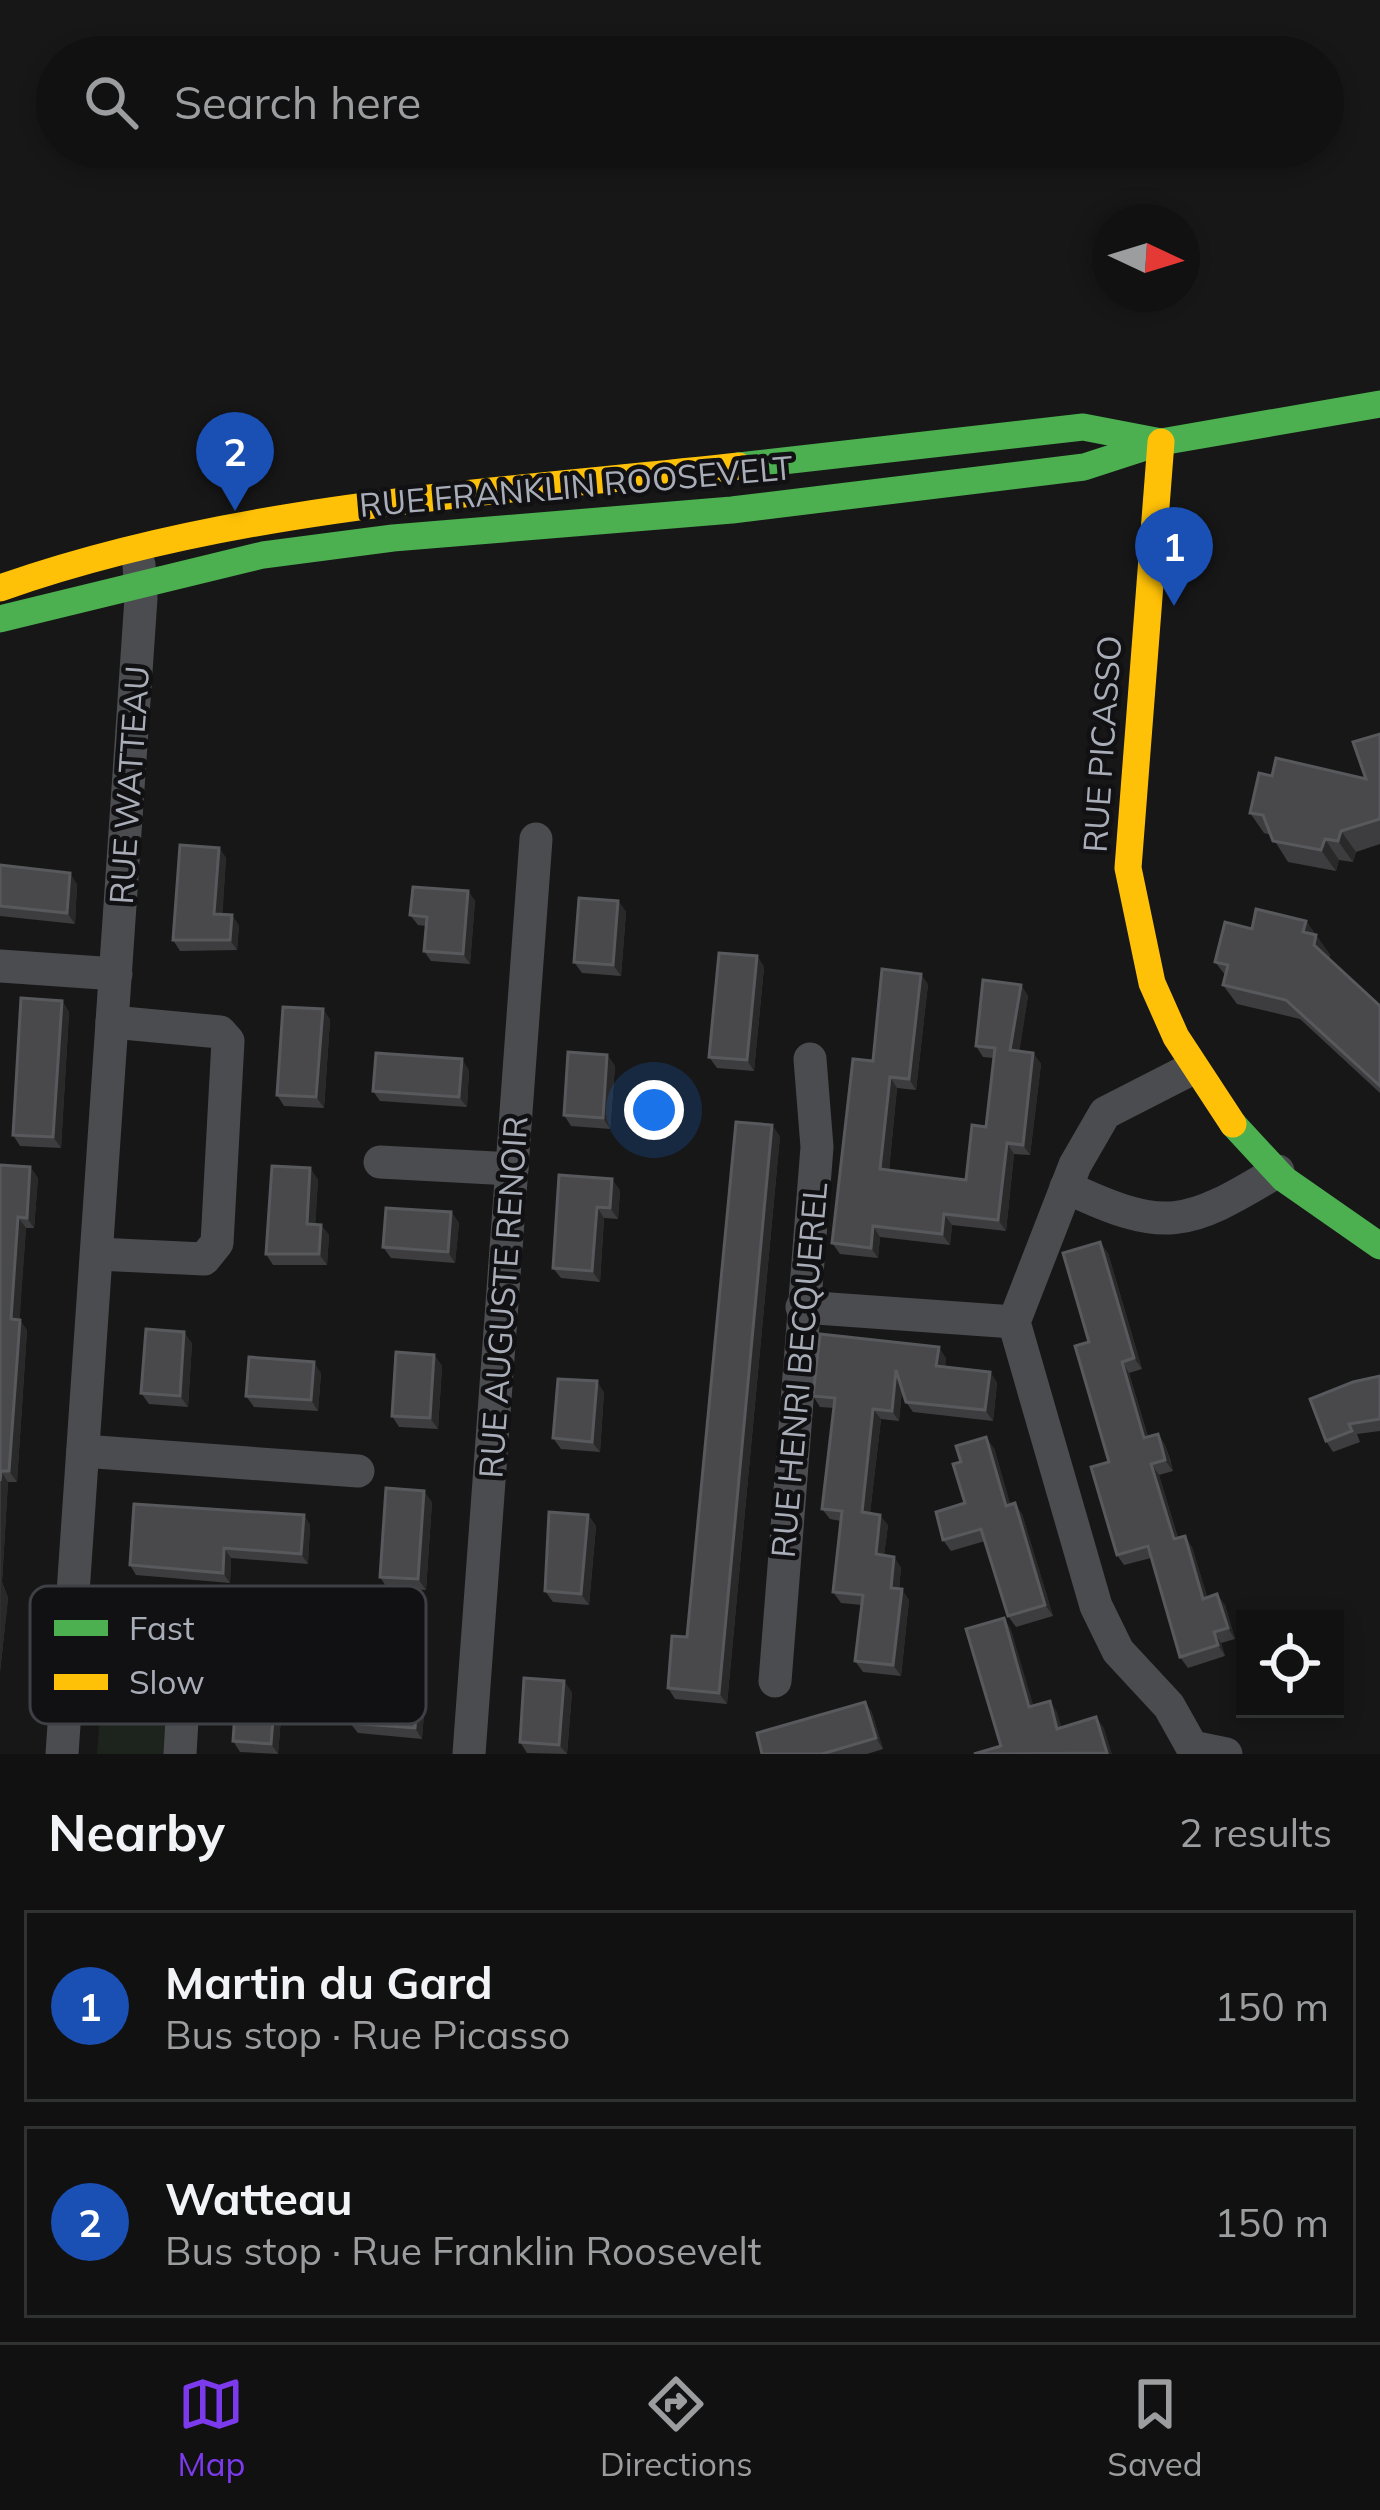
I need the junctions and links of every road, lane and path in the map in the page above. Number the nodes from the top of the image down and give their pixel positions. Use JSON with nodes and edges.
{"nodes":[{"id":1,"x":1380,"y":404,"type":"edge"},
{"id":2,"x":1161,"y":442,"type":"junction"},
{"id":3,"x":139,"y":565,"type":"junction"},
{"id":4,"x":0,"y":588,"type":"edge"},
{"id":5,"x":0,"y":620,"type":"edge"},
{"id":6,"x":536,"y":839,"type":"dead end"},
{"id":7,"x":0,"y":965,"type":"edge"},
{"id":8,"x":116,"y":974,"type":"junction"},
{"id":9,"x":112,"y":1022,"type":"junction"},
{"id":10,"x":810,"y":1059,"type":"dead end"},
{"id":11,"x":1191,"y":1069,"type":"junction"},
{"id":12,"x":380,"y":1162,"type":"dead end"},
{"id":13,"x":512,"y":1169,"type":"junction"},
{"id":14,"x":1278,"y":1171,"type":"junction"},
{"id":15,"x":1066,"y":1187,"type":"junction"},
{"id":16,"x":1380,"y":1246,"type":"edge"},
{"id":17,"x":97,"y":1254,"type":"junction"},
{"id":18,"x":802,"y":1307,"type":"junction"},
{"id":19,"x":1014,"y":1322,"type":"junction"},
{"id":20,"x":83,"y":1451,"type":"junction"},
{"id":21,"x":358,"y":1471,"type":"dead end"},
{"id":22,"x":74,"y":1586,"type":"edge"},
{"id":23,"x":775,"y":1682,"type":"dead end"},
{"id":24,"x":64,"y":1724,"type":"edge"},
{"id":25,"x":182,"y":1724,"type":"edge"},
{"id":26,"x":1190,"y":1750,"type":"edge"},
{"id":27,"x":62,"y":1754,"type":"edge"},
{"id":28,"x":180,"y":1754,"type":"edge"},
{"id":29,"x":470,"y":1754,"type":"edge"},
{"id":30,"x":1226,"y":1754,"type":"edge"}],
"edges":[{"from":1,"to":2,"type":"main road","name":"RUE FRANKLIN ROOSEVELT"},
{"from":2,"to":3,"type":"main road","name":"RUE FRANKLIN ROOSEVELT"},
{"from":2,"to":3,"type":"main road","name":"RUE FRANKLIN ROOSEVELT"},
{"from":2,"to":11,"type":"main road","name":"RUE PICASSO"},
{"from":3,"to":4,"type":"main road","name":"RUE FRANKLIN ROOSEVELT"},
{"from":3,"to":5,"type":"main road","name":"RUE FRANKLIN ROOSEVELT"},
{"from":3,"to":8,"type":"street","name":"RUE WATTEAU"},
{"from":6,"to":13,"type":"street","name":"RUE AUGUSTE RENOIR"},
{"from":7,"to":8,"type":"street"},
{"from":8,"to":9,"type":"street","name":"RUE WATTEAU"},
{"from":9,"to":17,"type":"street","name":"RUE WATTEAU"},
{"from":9,"to":17,"type":"street"},
{"from":10,"to":18,"type":"street","name":"RUE HENRI BECQUEREL"},
{"from":11,"to":14,"type":"main road","name":"RUE PICASSO"},
{"from":11,"to":15,"type":"street"},
{"from":12,"to":13,"type":"street"},
{"from":13,"to":29,"type":"street","name":"RUE AUGUSTE RENOIR"},
{"from":14,"to":15,"type":"street"},
{"from":14,"to":16,"type":"main road","name":"RUE PICASSO"},
{"from":15,"to":19,"type":"street"},
{"from":17,"to":20,"type":"street","name":"RUE WATTEAU"},
{"from":18,"to":19,"type":"street"},
{"from":18,"to":23,"type":"street","name":"RUE HENRI BECQUEREL"},
{"from":19,"to":26,"type":"street"},
{"from":20,"to":21,"type":"street"},
{"from":20,"to":22,"type":"street","name":"RUE WATTEAU"},
{"from":24,"to":27,"type":"street","name":"RUE WATTEAU"},
{"from":25,"to":28,"type":"street"},
{"from":26,"to":30,"type":"street"}]}
